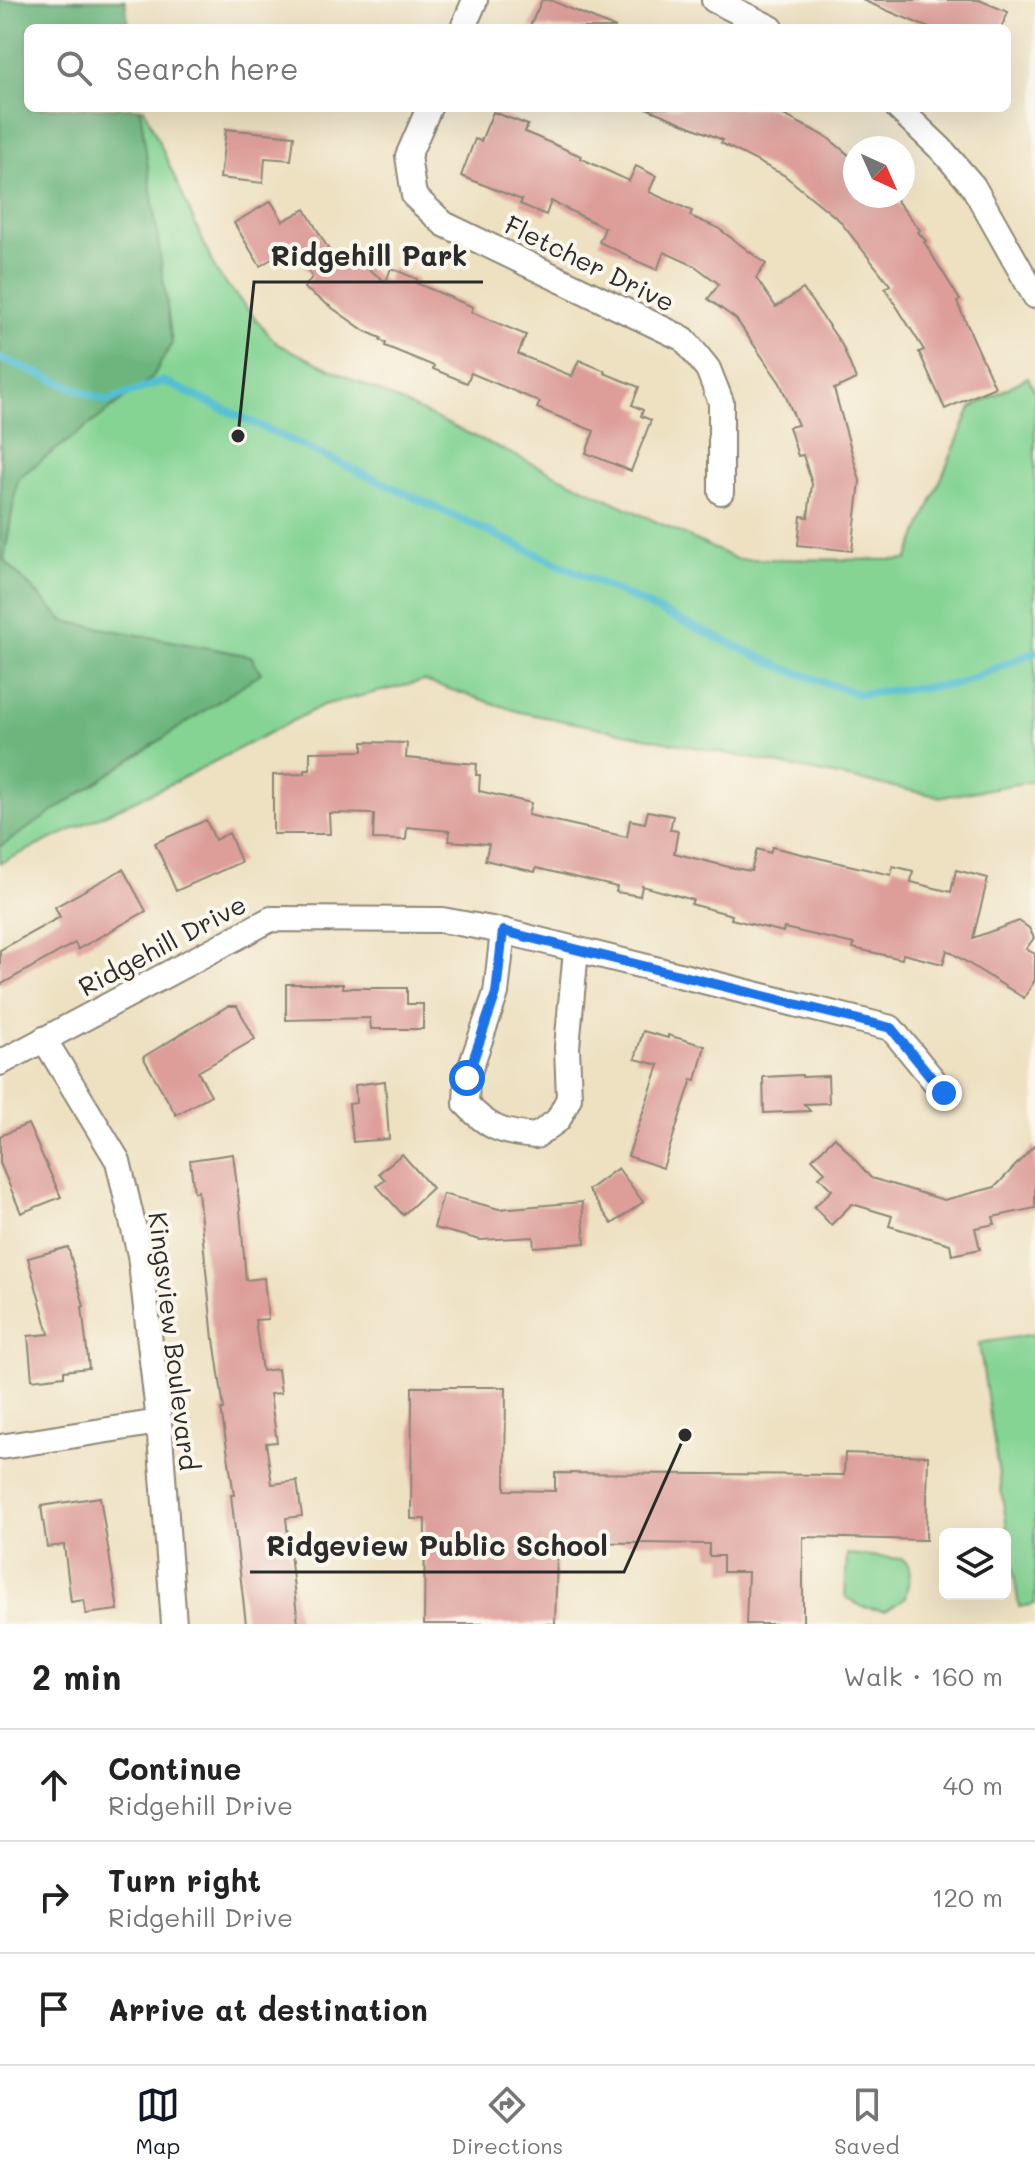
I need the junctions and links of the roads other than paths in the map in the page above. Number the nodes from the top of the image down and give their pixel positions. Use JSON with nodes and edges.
{"nodes":[{"id":1,"x":475,"y":0,"type":"edge"},
{"id":2,"x":714,"y":0,"type":"edge"},
{"id":3,"x":465,"y":24,"type":"edge"},
{"id":4,"x":763,"y":24,"type":"edge"},
{"id":5,"x":427,"y":112,"type":"edge"},
{"id":6,"x":902,"y":112,"type":"edge"},
{"id":7,"x":1035,"y":296,"type":"edge"},
{"id":8,"x":721,"y":492,"type":"dead end"},
{"id":9,"x":503,"y":931,"type":"junction"},
{"id":10,"x":576,"y":950,"type":"junction"},
{"id":11,"x":44,"y":1039,"type":"junction"},
{"id":12,"x":0,"y":1063,"type":"edge"},
{"id":13,"x":944,"y":1093,"type":"dead end"},
{"id":14,"x":159,"y":1422,"type":"junction"},
{"id":15,"x":0,"y":1447,"type":"edge"},
{"id":16,"x":174,"y":1624,"type":"edge"}],
"edges":[{"from":1,"to":3,"type":"street"},
{"from":2,"to":4,"type":"street"},
{"from":5,"to":8,"type":"street","name":"Fletcher Drive"},
{"from":6,"to":7,"type":"street"},
{"from":9,"to":10,"type":"street","name":"Ridgehill Drive"},
{"from":9,"to":10,"type":"street"},
{"from":9,"to":11,"type":"street","name":"Ridgehill Drive"},
{"from":10,"to":13,"type":"street","name":"Ridgehill Drive"},
{"from":11,"to":12,"type":"street","name":"Ridgehill Drive"},
{"from":11,"to":14,"type":"street","name":"Kingsview Boulevard"},
{"from":14,"to":15,"type":"street"},
{"from":14,"to":16,"type":"street","name":"Kingsview Boulevard"}]}
